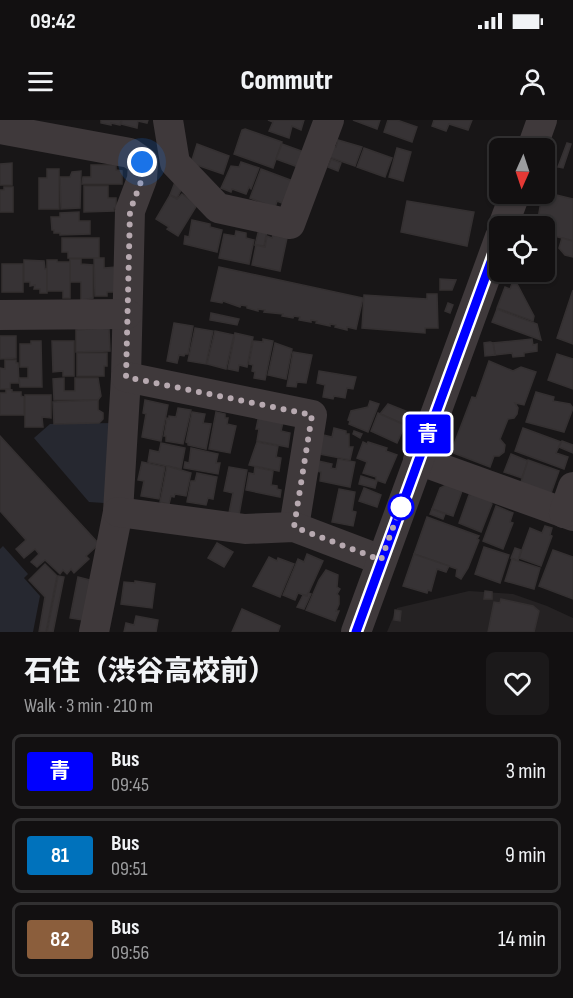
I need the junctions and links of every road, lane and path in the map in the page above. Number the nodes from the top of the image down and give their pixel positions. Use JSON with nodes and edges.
{"nodes":[{"id":1,"x":168,"y":120,"type":"edge"},
{"id":2,"x":329,"y":120,"type":"edge"},
{"id":3,"x":542,"y":120,"type":"edge"},
{"id":4,"x":0,"y":129,"type":"edge"},
{"id":5,"x":536,"y":138,"type":"edge"},
{"id":6,"x":489,"y":267,"type":"edge"},
{"id":7,"x":127,"y":314,"type":"junction"},
{"id":8,"x":0,"y":315,"type":"edge"},
{"id":9,"x":126,"y":377,"type":"junction"},
{"id":10,"x":418,"y":460,"type":"junction"},
{"id":11,"x":570,"y":505,"type":"edge"},
{"id":12,"x":118,"y":512,"type":"junction"},
{"id":13,"x":294,"y":527,"type":"junction"},
{"id":14,"x":381,"y":560,"type":"junction"},
{"id":15,"x":94,"y":632,"type":"edge"},
{"id":16,"x":356,"y":632,"type":"edge"}],
"edges":[{"from":1,"to":2,"type":"street"},
{"from":3,"to":5,"type":"street"},
{"from":4,"to":7,"type":"street"},
{"from":6,"to":10,"type":"street"},
{"from":7,"to":8,"type":"street"},
{"from":7,"to":9,"type":"street"},
{"from":9,"to":12,"type":"street"},
{"from":9,"to":13,"type":"street"},
{"from":10,"to":11,"type":"street"},
{"from":10,"to":14,"type":"street"},
{"from":12,"to":13,"type":"street"},
{"from":12,"to":15,"type":"street"},
{"from":13,"to":14,"type":"street"},
{"from":14,"to":16,"type":"street"}]}
